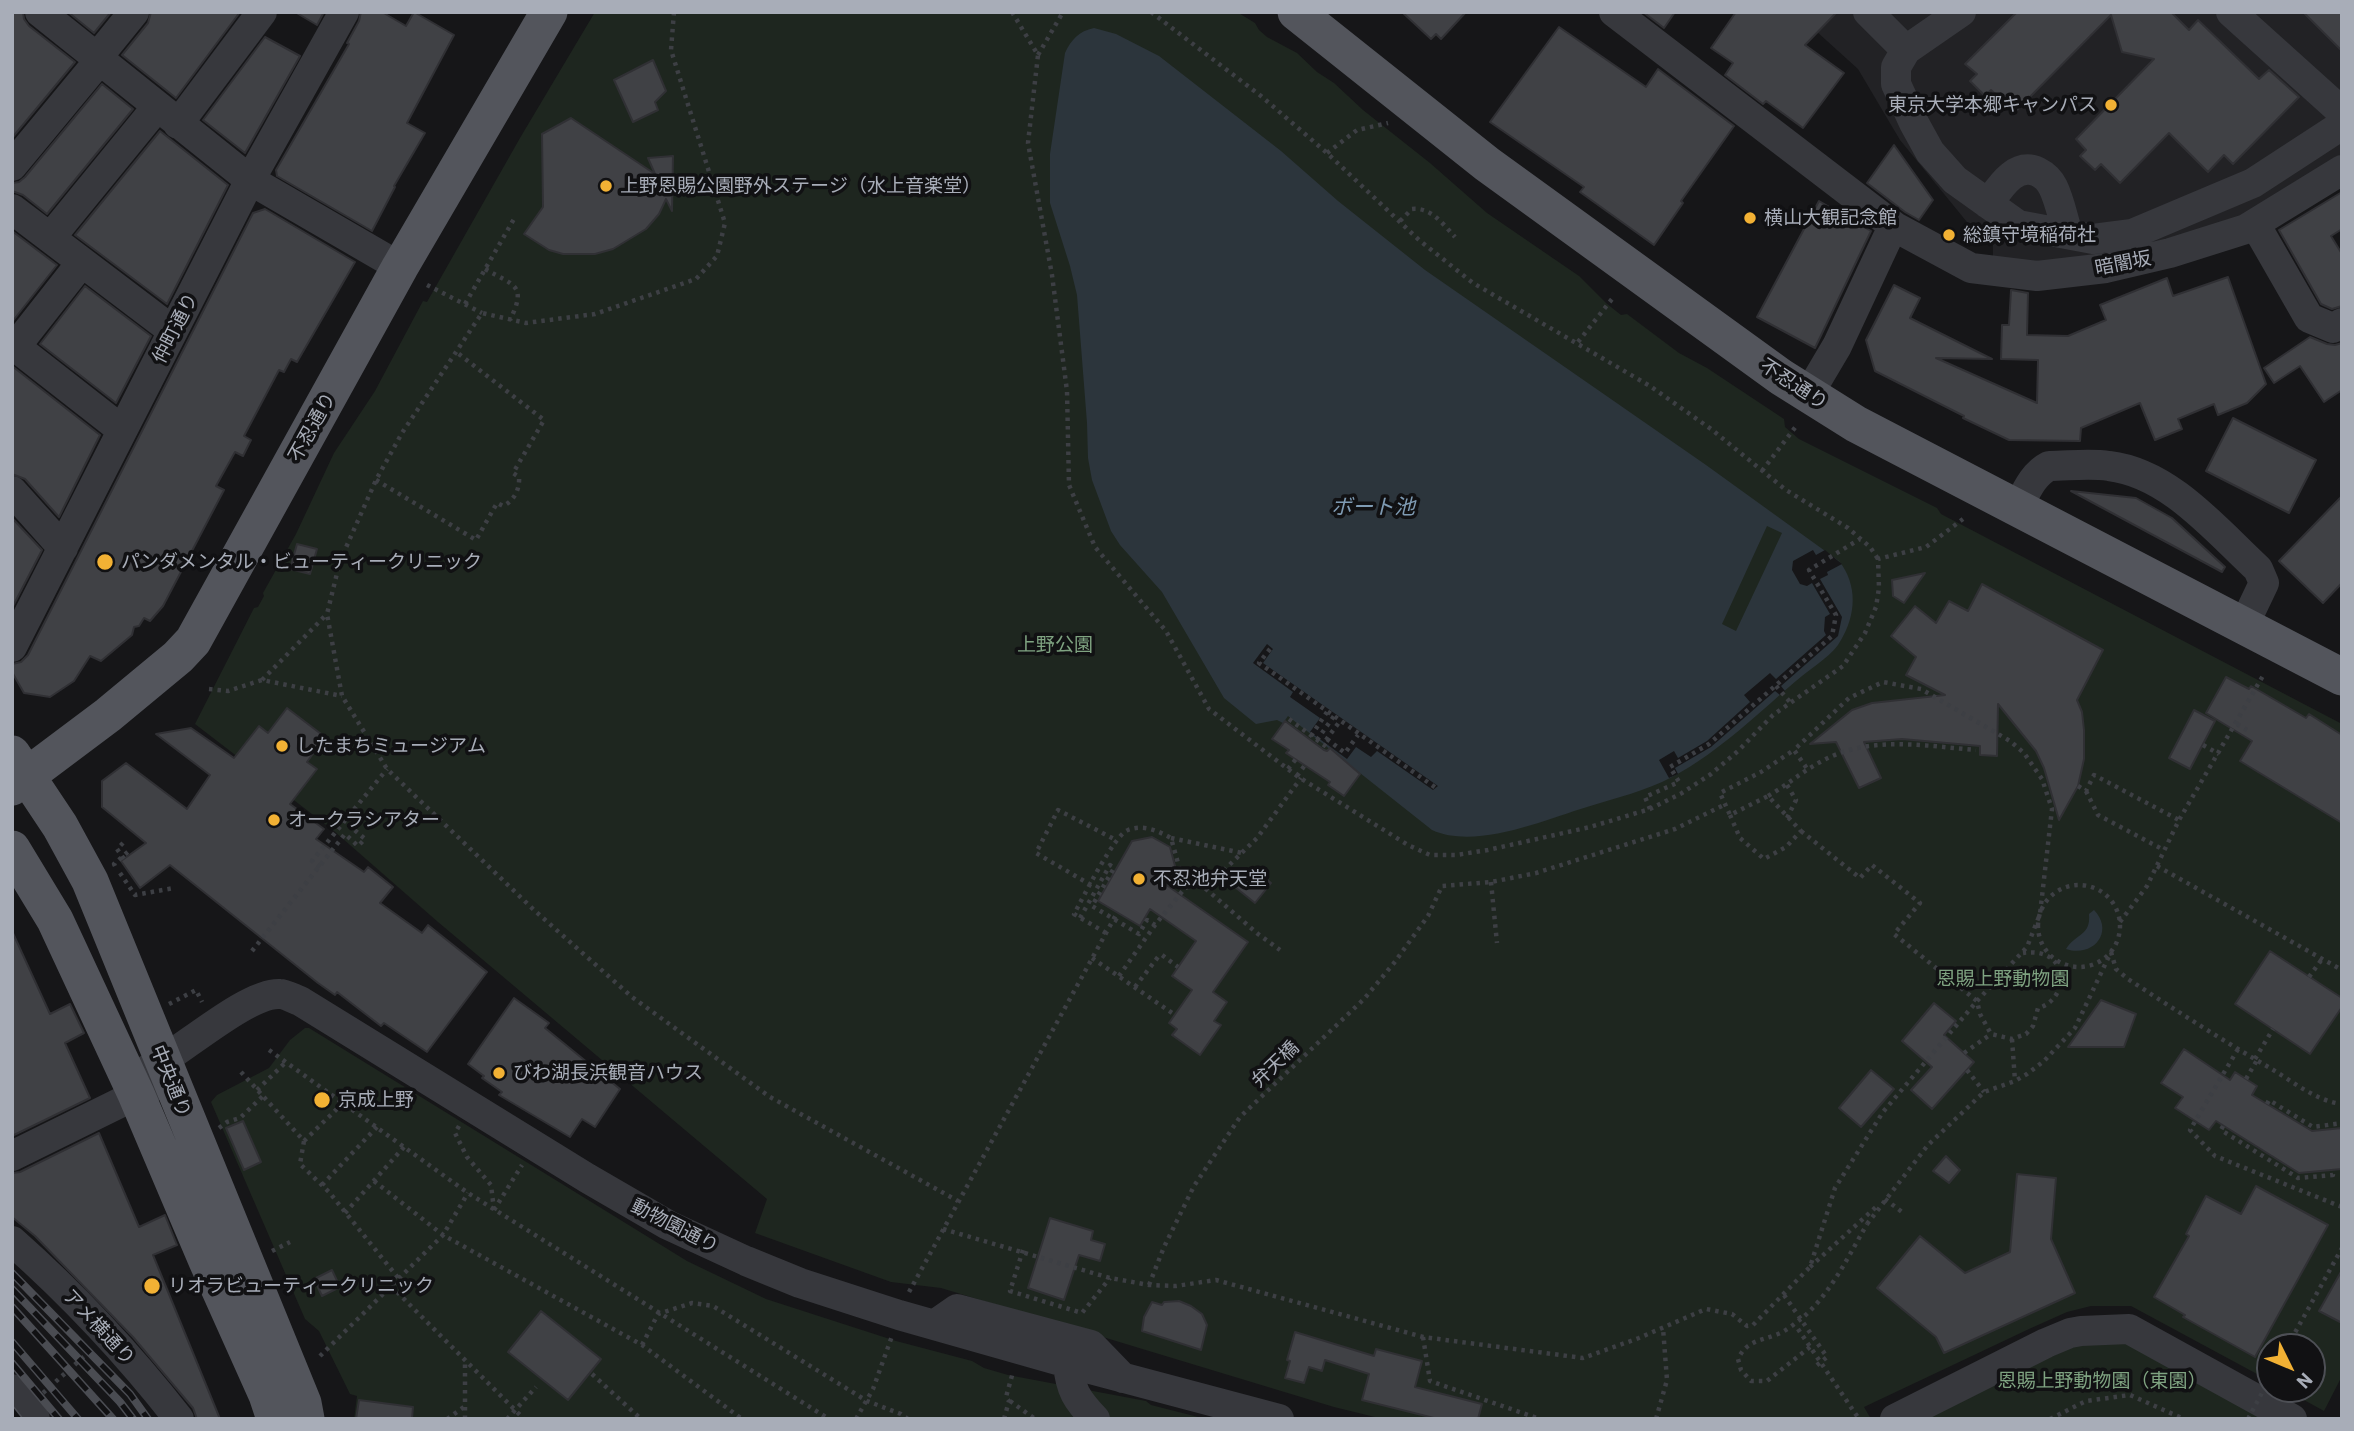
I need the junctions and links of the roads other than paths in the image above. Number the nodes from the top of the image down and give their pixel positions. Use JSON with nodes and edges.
{"nodes":[{"id":1,"x":40,"y":12,"type":"edge"},
{"id":2,"x":134,"y":12,"type":"edge"},
{"id":3,"x":262,"y":12,"type":"edge"},
{"id":4,"x":344,"y":12,"type":"edge"},
{"id":5,"x":549,"y":12,"type":"edge"},
{"id":6,"x":1296,"y":12,"type":"edge"},
{"id":7,"x":1614,"y":12,"type":"edge"},
{"id":8,"x":1868,"y":12,"type":"edge"},
{"id":9,"x":1961,"y":12,"type":"edge"},
{"id":10,"x":2231,"y":12,"type":"edge"},
{"id":11,"x":1906,"y":50,"type":"junction"},
{"id":12,"x":98,"y":59,"type":"junction"},
{"id":13,"x":2342,"y":112,"type":"edge"},
{"id":14,"x":167,"y":115,"type":"junction"},
{"id":15,"x":2342,"y":125,"type":"edge"},
{"id":16,"x":12,"y":166,"type":"edge"},
{"id":17,"x":2341,"y":171,"type":"edge"},
{"id":18,"x":250,"y":180,"type":"junction"},
{"id":19,"x":1987,"y":204,"type":"junction"},
{"id":20,"x":12,"y":209,"type":"edge"},
{"id":21,"x":2255,"y":224,"type":"junction"},
{"id":22,"x":2018,"y":225,"type":"junction"},
{"id":23,"x":1895,"y":226,"type":"junction"},
{"id":24,"x":2068,"y":234,"type":"junction"},
{"id":25,"x":50,"y":239,"type":"junction"},
{"id":26,"x":82,"y":262,"type":"junction"},
{"id":27,"x":2011,"y":272,"type":"junction"},
{"id":28,"x":414,"y":276,"type":"junction"},
{"id":29,"x":2342,"y":323,"type":"edge"},
{"id":30,"x":173,"y":331,"type":"junction"},
{"id":31,"x":14,"y":345,"type":"edge"},
{"id":32,"x":1803,"y":410,"type":"junction"},
{"id":33,"x":122,"y":430,"type":"junction"},
{"id":34,"x":12,"y":491,"type":"edge"},
{"id":35,"x":2018,"y":508,"type":"junction"},
{"id":36,"x":63,"y":548,"type":"junction"},
{"id":37,"x":2243,"y":627,"type":"junction"},
{"id":38,"x":12,"y":647,"type":"edge"},
{"id":39,"x":2342,"y":677,"type":"edge"},
{"id":40,"x":17,"y":773,"type":"edge"},
{"id":41,"x":12,"y":849,"type":"edge"},
{"id":42,"x":24,"y":892,"type":"edge"},
{"id":43,"x":166,"y":1071,"type":"junction"},
{"id":44,"x":132,"y":1087,"type":"junction"},
{"id":45,"x":12,"y":1156,"type":"edge"},
{"id":46,"x":12,"y":1241,"type":"edge"},
{"id":47,"x":934,"y":1325,"type":"junction"},
{"id":48,"x":1068,"y":1363,"type":"junction"},
{"id":49,"x":1123,"y":1378,"type":"junction"},
{"id":50,"x":179,"y":1419,"type":"edge"},
{"id":51,"x":275,"y":1419,"type":"edge"},
{"id":52,"x":306,"y":1419,"type":"edge"},
{"id":53,"x":1095,"y":1419,"type":"edge"},
{"id":54,"x":1279,"y":1419,"type":"edge"},
{"id":55,"x":1895,"y":1419,"type":"edge"},
{"id":56,"x":2292,"y":1419,"type":"edge"}],
"edges":[{"from":1,"to":12,"type":"street"},
{"from":2,"to":12,"type":"street"},
{"from":3,"to":14,"type":"street"},
{"from":4,"to":18,"type":"street","name":"仲町通り"},
{"from":5,"to":28,"type":"main road","name":"不忍通り"},
{"from":6,"to":32,"type":"main road","name":"不忍通り"},
{"from":7,"to":23,"type":"street","name":"暗闇坂"},
{"from":8,"to":11,"type":"street"},
{"from":9,"to":11,"type":"street"},
{"from":10,"to":13,"type":"street"},
{"from":11,"to":19,"type":"street"},
{"from":12,"to":14,"type":"street"},
{"from":12,"to":16,"type":"street"},
{"from":14,"to":18,"type":"street"},
{"from":14,"to":25,"type":"street"},
{"from":15,"to":24,"type":"street"},
{"from":17,"to":21,"type":"street","name":"暗闇坂"},
{"from":18,"to":28,"type":"street"},
{"from":18,"to":30,"type":"street","name":"仲町通り"},
{"from":19,"to":22,"type":"street"},
{"from":19,"to":24,"type":"street"},
{"from":20,"to":25,"type":"street"},
{"from":21,"to":27,"type":"street","name":"暗闇坂"},
{"from":21,"to":29,"type":"street"},
{"from":22,"to":24,"type":"street"},
{"from":22,"to":27,"type":"street"},
{"from":23,"to":27,"type":"street","name":"暗闇坂"},
{"from":23,"to":32,"type":"street"},
{"from":25,"to":26,"type":"street"},
{"from":26,"to":30,"type":"street"},
{"from":26,"to":31,"type":"street"},
{"from":28,"to":40,"type":"main road","name":"不忍通り"},
{"from":30,"to":33,"type":"street","name":"仲町通り"},
{"from":31,"to":33,"type":"street"},
{"from":32,"to":35,"type":"main road","name":"不忍通り"},
{"from":33,"to":36,"type":"street","name":"仲町通り"},
{"from":34,"to":36,"type":"street"},
{"from":35,"to":37,"type":"main road","name":"不忍通り"},
{"from":35,"to":37,"type":"street"},
{"from":36,"to":38,"type":"street","name":"仲町通り"},
{"from":37,"to":39,"type":"main road","name":"不忍通り"},
{"from":40,"to":43,"type":"main road","name":"中央通り"},
{"from":41,"to":42,"type":"main road","name":"中央通り"},
{"from":42,"to":44,"type":"main road","name":"中央通り"},
{"from":43,"to":44,"type":"street","name":"動物園通り"},
{"from":43,"to":47,"type":"street","name":"動物園通り"},
{"from":43,"to":52,"type":"main road","name":"中央通り"},
{"from":44,"to":45,"type":"street","name":"動物園通り"},
{"from":44,"to":51,"type":"main road","name":"中央通り"},
{"from":46,"to":50,"type":"street","name":"アメ横通り"},
{"from":47,"to":48,"type":"street","name":"動物園通り"},
{"from":47,"to":49,"type":"street"},
{"from":48,"to":49,"type":"street","name":"動物園通り"},
{"from":48,"to":53,"type":"street"},
{"from":49,"to":54,"type":"street","name":"動物園通り"},
{"from":55,"to":56,"type":"street"}]}
